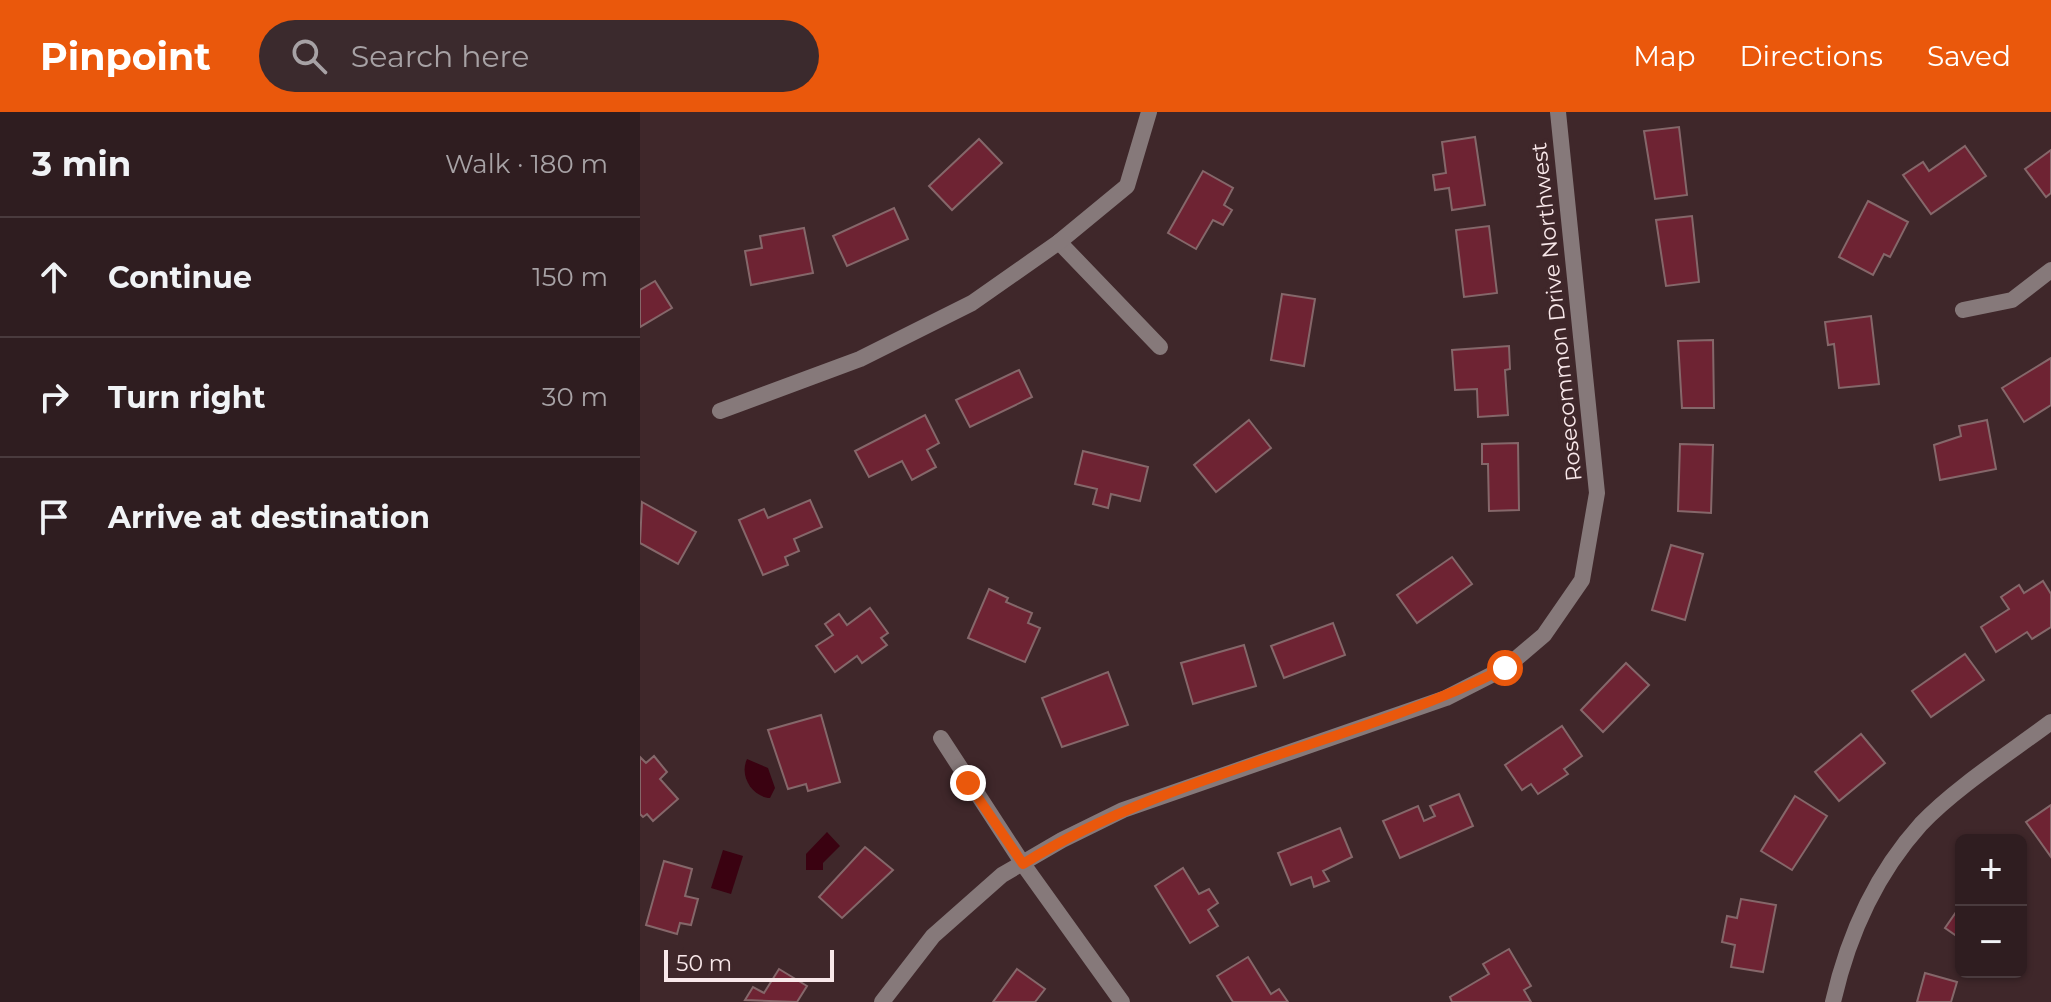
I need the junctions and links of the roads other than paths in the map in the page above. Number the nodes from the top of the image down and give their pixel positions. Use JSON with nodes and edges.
{"nodes":[{"id":1,"x":1149,"y":112,"type":"edge"},
{"id":2,"x":1558,"y":112,"type":"edge"},
{"id":3,"x":1059,"y":242,"type":"junction"},
{"id":4,"x":2051,"y":270,"type":"edge"},
{"id":5,"x":1963,"y":310,"type":"dead end"},
{"id":6,"x":1160,"y":347,"type":"dead end"},
{"id":7,"x":720,"y":411,"type":"dead end"},
{"id":8,"x":2051,"y":722,"type":"edge"},
{"id":9,"x":941,"y":738,"type":"dead end"},
{"id":10,"x":1023,"y":864,"type":"junction"},
{"id":11,"x":882,"y":1002,"type":"edge"},
{"id":12,"x":1122,"y":1002,"type":"edge"},
{"id":13,"x":1833,"y":1002,"type":"edge"}],
"edges":[{"from":1,"to":3,"type":"street"},
{"from":2,"to":10,"type":"street","name":"Rosecommon Drive Northwest"},
{"from":3,"to":6,"type":"street"},
{"from":3,"to":7,"type":"street"},
{"from":4,"to":5,"type":"street"},
{"from":8,"to":13,"type":"street"},
{"from":9,"to":10,"type":"street"},
{"from":10,"to":11,"type":"street","name":"Rosecommon Drive Northwest"},
{"from":10,"to":12,"type":"street"}]}
